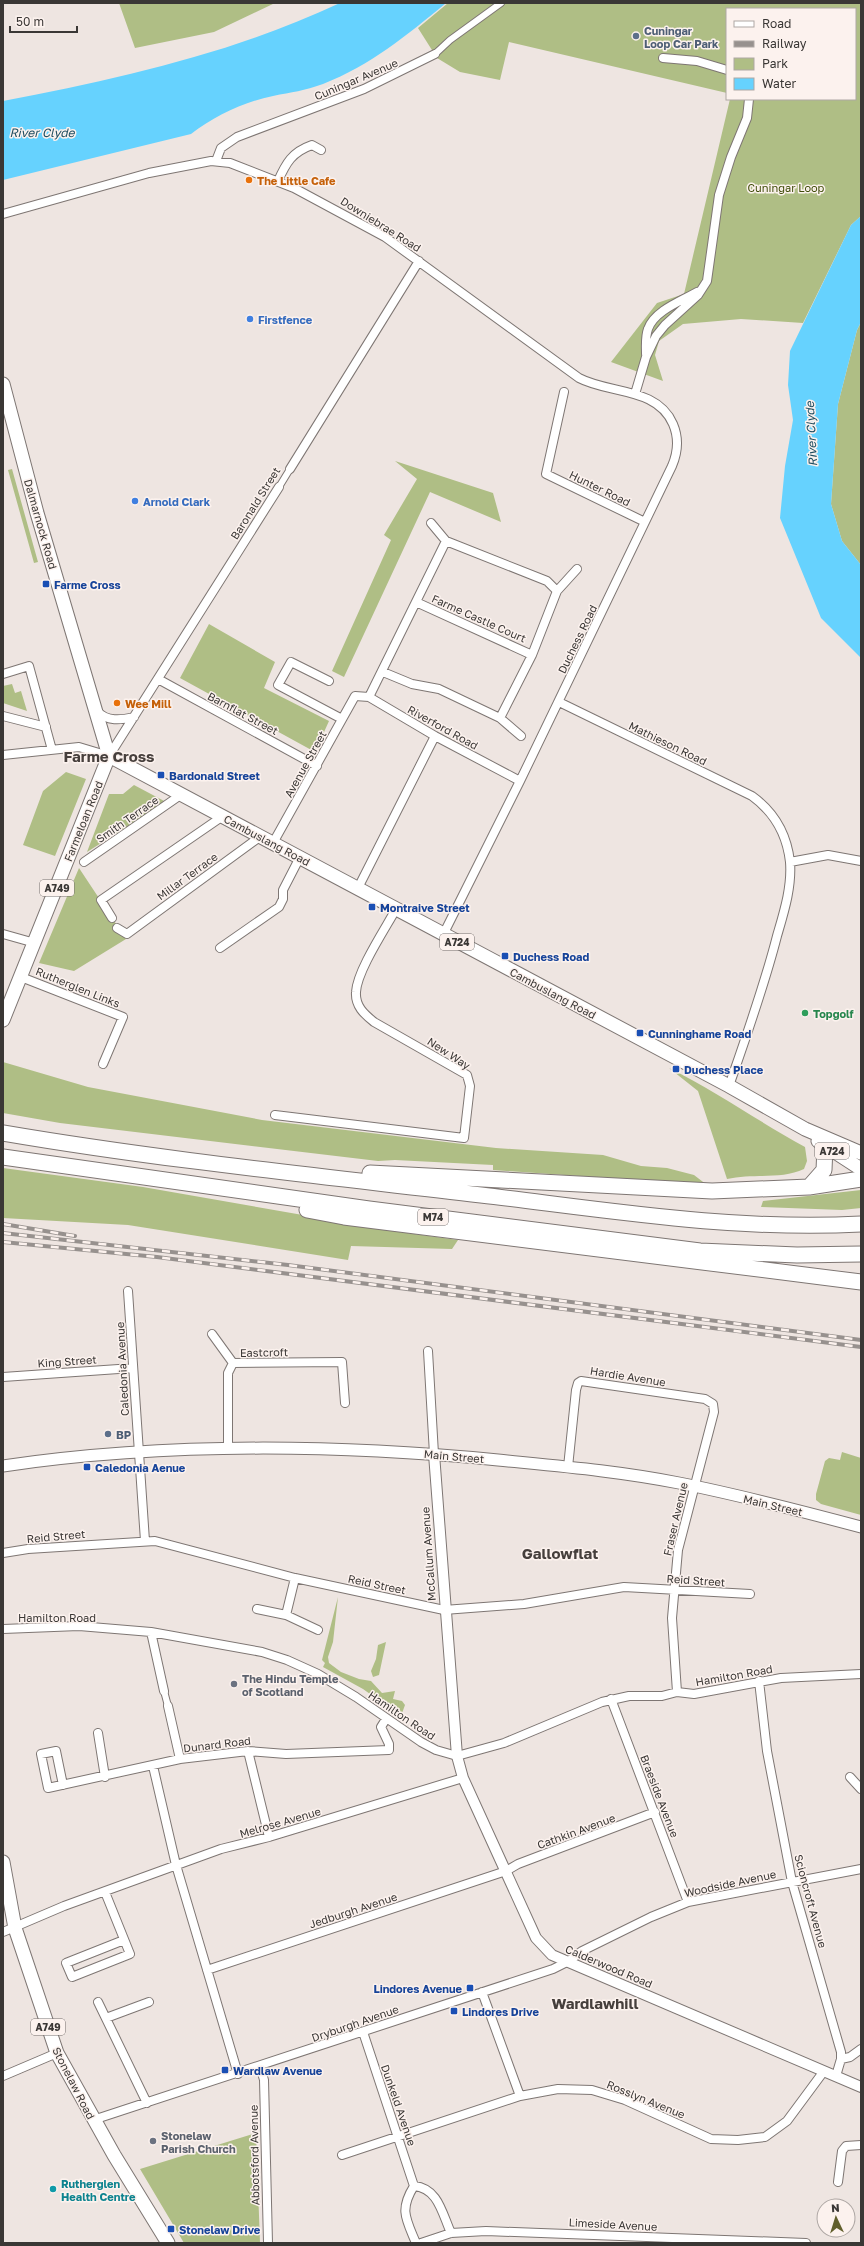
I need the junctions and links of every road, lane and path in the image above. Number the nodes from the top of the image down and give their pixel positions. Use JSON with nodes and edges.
{"nodes":[{"id":1,"x":501,"y":3,"type":"edge"},
{"id":2,"x":435,"y":54,"type":"joint"},
{"id":3,"x":662,"y":58,"type":"dead end"},
{"id":4,"x":726,"y":70,"type":"edge"},
{"id":5,"x":749,"y":100,"type":"edge"},
{"id":6,"x":321,"y":150,"type":"dead end"},
{"id":7,"x":216,"y":161,"type":"junction"},
{"id":8,"x":278,"y":181,"type":"junction"},
{"id":9,"x":3,"y":214,"type":"edge"},
{"id":10,"x":419,"y":261,"type":"junction"},
{"id":11,"x":704,"y":288,"type":"junction"},
{"id":12,"x":646,"y":357,"type":"junction"},
{"id":13,"x":3,"y":384,"type":"edge"},
{"id":14,"x":564,"y":392,"type":"dead end"},
{"id":15,"x":635,"y":394,"type":"junction"},
{"id":16,"x":3,"y":403,"type":"edge"},
{"id":17,"x":11,"y":415,"type":"junction"},
{"id":18,"x":674,"y":460,"type":"joint"},
{"id":19,"x":290,"y":469,"type":"joint"},
{"id":20,"x":278,"y":486,"type":"joint"},
{"id":21,"x":645,"y":522,"type":"junction"},
{"id":22,"x":431,"y":523,"type":"dead end"},
{"id":23,"x":446,"y":540,"type":"junction"},
{"id":24,"x":578,"y":569,"type":"dead end"},
{"id":25,"x":557,"y":591,"type":"junction"},
{"id":26,"x":416,"y":602,"type":"junction"},
{"id":27,"x":532,"y":654,"type":"junction"},
{"id":28,"x":383,"y":672,"type":"junction"},
{"id":29,"x":3,"y":674,"type":"edge"},
{"id":30,"x":158,"y":679,"type":"junction"},
{"id":31,"x":329,"y":681,"type":"dead end"},
{"id":32,"x":355,"y":696,"type":"joint"},
{"id":33,"x":369,"y":697,"type":"junction"},
{"id":34,"x":558,"y":702,"type":"junction"},
{"id":35,"x":95,"y":709,"type":"junction"},
{"id":36,"x":3,"y":716,"type":"edge"},
{"id":37,"x":134,"y":717,"type":"junction"},
{"id":38,"x":500,"y":718,"type":"junction"},
{"id":39,"x":342,"y":719,"type":"junction"},
{"id":40,"x":46,"y":727,"type":"junction"},
{"id":41,"x":436,"y":736,"type":"junction"},
{"id":42,"x":520,"y":736,"type":"dead end"},
{"id":43,"x":52,"y":750,"type":"junction"},
{"id":44,"x":3,"y":755,"type":"edge"},
{"id":45,"x":109,"y":756,"type":"junction"},
{"id":46,"x":317,"y":766,"type":"junction"},
{"id":47,"x":520,"y":782,"type":"junction"},
{"id":48,"x":182,"y":794,"type":"junction"},
{"id":49,"x":223,"y":816,"type":"junction"},
{"id":50,"x":261,"y":836,"type":"junction"},
{"id":51,"x":273,"y":843,"type":"junction"},
{"id":52,"x":300,"y":857,"type":"junction"},
{"id":53,"x":861,"y":861,"type":"edge"},
{"id":54,"x":84,"y":862,"type":"dead end"},
{"id":55,"x":790,"y":862,"type":"junction"},
{"id":56,"x":358,"y":888,"type":"junction"},
{"id":57,"x":396,"y":909,"type":"junction"},
{"id":58,"x":112,"y":918,"type":"dead end"},
{"id":59,"x":117,"y":928,"type":"dead end"},
{"id":60,"x":3,"y":934,"type":"edge"},
{"id":61,"x":443,"y":935,"type":"junction"},
{"id":62,"x":35,"y":943,"type":"junction"},
{"id":63,"x":220,"y":948,"type":"dead end"},
{"id":64,"x":21,"y":977,"type":"junction"},
{"id":65,"x":3,"y":1020,"type":"edge"},
{"id":66,"x":103,"y":1064,"type":"dead end"},
{"id":67,"x":729,"y":1086,"type":"junction"},
{"id":68,"x":274,"y":1115,"type":"dead end"},
{"id":69,"x":805,"y":1129,"type":"junction"},
{"id":70,"x":7,"y":1134,"type":"edge"},
{"id":71,"x":825,"y":1147,"type":"junction"},
{"id":72,"x":861,"y":1153,"type":"edge"},
{"id":73,"x":5,"y":1158,"type":"edge"},
{"id":74,"x":246,"y":1167,"type":"junction"},
{"id":75,"x":861,"y":1169,"type":"edge"},
{"id":76,"x":861,"y":1179,"type":"edge"},
{"id":77,"x":183,"y":1183,"type":"junction"},
{"id":78,"x":809,"y":1187,"type":"junction"},
{"id":79,"x":861,"y":1224,"type":"edge"},
{"id":80,"x":861,"y":1254,"type":"edge"},
{"id":81,"x":861,"y":1282,"type":"edge"},
{"id":82,"x":128,"y":1291,"type":"dead end"},
{"id":83,"x":212,"y":1334,"type":"dead end"},
{"id":84,"x":428,"y":1352,"type":"dead end"},
{"id":85,"x":233,"y":1363,"type":"junction"},
{"id":86,"x":133,"y":1368,"type":"junction"},
{"id":87,"x":3,"y":1377,"type":"edge"},
{"id":88,"x":712,"y":1402,"type":"joint"},
{"id":89,"x":345,"y":1403,"type":"dead end"},
{"id":90,"x":228,"y":1449,"type":"junction"},
{"id":91,"x":138,"y":1452,"type":"junction"},
{"id":92,"x":434,"y":1454,"type":"junction"},
{"id":93,"x":3,"y":1461,"type":"edge"},
{"id":94,"x":40,"y":1461,"type":"junction"},
{"id":95,"x":3,"y":1466,"type":"edge"},
{"id":96,"x":568,"y":1467,"type":"junction"},
{"id":97,"x":694,"y":1486,"type":"junction"},
{"id":98,"x":861,"y":1527,"type":"edge"},
{"id":99,"x":145,"y":1541,"type":"junction"},
{"id":100,"x":3,"y":1553,"type":"edge"},
{"id":101,"x":296,"y":1578,"type":"junction"},
{"id":102,"x":674,"y":1589,"type":"junction"},
{"id":103,"x":750,"y":1594,"type":"dead end"},
{"id":104,"x":257,"y":1609,"type":"dead end"},
{"id":105,"x":444,"y":1610,"type":"junction"},
{"id":106,"x":286,"y":1615,"type":"junction"},
{"id":107,"x":3,"y":1629,"type":"edge"},
{"id":108,"x":318,"y":1630,"type":"dead end"},
{"id":109,"x":151,"y":1632,"type":"junction"},
{"id":110,"x":861,"y":1674,"type":"edge"},
{"id":111,"x":759,"y":1681,"type":"junction"},
{"id":112,"x":164,"y":1691,"type":"joint"},
{"id":113,"x":677,"y":1692,"type":"junction"},
{"id":114,"x":611,"y":1699,"type":"junction"},
{"id":115,"x":168,"y":1706,"type":"joint"},
{"id":116,"x":386,"y":1719,"type":"junction"},
{"id":117,"x":98,"y":1733,"type":"dead end"},
{"id":118,"x":248,"y":1751,"type":"junction"},
{"id":119,"x":457,"y":1756,"type":"junction"},
{"id":120,"x":180,"y":1759,"type":"junction"},
{"id":121,"x":153,"y":1766,"type":"junction"},
{"id":122,"x":105,"y":1777,"type":"junction"},
{"id":123,"x":850,"y":1777,"type":"dead end"},
{"id":124,"x":463,"y":1778,"type":"junction"},
{"id":125,"x":63,"y":1785,"type":"junction"},
{"id":126,"x":861,"y":1789,"type":"edge"},
{"id":127,"x":655,"y":1812,"type":"junction"},
{"id":128,"x":269,"y":1838,"type":"junction"},
{"id":129,"x":3,"y":1862,"type":"edge"},
{"id":130,"x":176,"y":1865,"type":"junction"},
{"id":131,"x":861,"y":1869,"type":"edge"},
{"id":132,"x":506,"y":1871,"type":"junction"},
{"id":133,"x":792,"y":1882,"type":"junction"},
{"id":134,"x":105,"y":1892,"type":"junction"},
{"id":135,"x":688,"y":1902,"type":"junction"},
{"id":136,"x":9,"y":1930,"type":"edge"},
{"id":137,"x":124,"y":1940,"type":"junction"},
{"id":138,"x":569,"y":1961,"type":"junction"},
{"id":139,"x":207,"y":1970,"type":"junction"},
{"id":140,"x":482,"y":1992,"type":"junction"},
{"id":141,"x":98,"y":2002,"type":"dead end"},
{"id":142,"x":149,"y":2002,"type":"dead end"},
{"id":143,"x":106,"y":2018,"type":"junction"},
{"id":144,"x":362,"y":2032,"type":"junction"},
{"id":145,"x":861,"y":2049,"type":"edge"},
{"id":146,"x":57,"y":2053,"type":"junction"},
{"id":147,"x":841,"y":2059,"type":"junction"},
{"id":148,"x":260,"y":2066,"type":"junction"},
{"id":149,"x":824,"y":2071,"type":"junction"},
{"id":150,"x":238,"y":2074,"type":"junction"},
{"id":151,"x":3,"y":2076,"type":"edge"},
{"id":152,"x":836,"y":2076,"type":"junction"},
{"id":153,"x":861,"y":2087,"type":"edge"},
{"id":154,"x":520,"y":2096,"type":"junction"},
{"id":155,"x":147,"y":2103,"type":"junction"},
{"id":156,"x":93,"y":2120,"type":"junction"},
{"id":157,"x":398,"y":2136,"type":"junction"},
{"id":158,"x":861,"y":2145,"type":"edge"},
{"id":159,"x":342,"y":2155,"type":"dead end"},
{"id":160,"x":838,"y":2182,"type":"dead end"},
{"id":161,"x":414,"y":2186,"type":"junction"},
{"id":162,"x":451,"y":2233,"type":"junction"},
{"id":163,"x":168,"y":2243,"type":"edge"},
{"id":164,"x":268,"y":2243,"type":"edge"},
{"id":165,"x":416,"y":2243,"type":"edge"},
{"id":166,"x":421,"y":2243,"type":"edge"},
{"id":167,"x":806,"y":2243,"type":"edge"}],
"edges":[{"from":1,"to":2,"type":"street","name":"Cuningar Avenue"},
{"from":2,"to":7,"type":"street","name":"Cuningar Avenue"},
{"from":3,"to":4,"type":"street"},
{"from":5,"to":11,"type":"street"},
{"from":6,"to":8,"type":"street"},
{"from":7,"to":8,"type":"street","name":"Downiebrae Road"},
{"from":7,"to":9,"type":"street","name":"Downiebrae Road"},
{"from":8,"to":10,"type":"street","name":"Downiebrae Road"},
{"from":10,"to":15,"type":"street","name":"Downiebrae Road"},
{"from":10,"to":19,"type":"street","name":"Baronald Street"},
{"from":11,"to":12,"type":"street"},
{"from":11,"to":12,"type":"street"},
{"from":12,"to":15,"type":"street"},
{"from":13,"to":17,"type":"main road","name":"Dalmarnock Road"},
{"from":14,"to":21,"type":"street","name":"Hunter Road"},
{"from":15,"to":18,"type":"street","name":"Downiebrae Road"},
{"from":16,"to":17,"type":"street"},
{"from":17,"to":35,"type":"main road","name":"Dalmarnock Road"},
{"from":18,"to":21,"type":"street","name":"Duchess Road"},
{"from":19,"to":20,"type":"street","name":"Baronald Street"},
{"from":20,"to":30,"type":"street","name":"Baronald Street"},
{"from":21,"to":34,"type":"street","name":"Duchess Road"},
{"from":22,"to":23,"type":"street"},
{"from":23,"to":25,"type":"street"},
{"from":23,"to":26,"type":"street","name":"Farme Castle Court"},
{"from":24,"to":25,"type":"street","name":"Farme Castle Court"},
{"from":25,"to":27,"type":"street","name":"Farme Castle Court"},
{"from":26,"to":27,"type":"street","name":"Farme Castle Court"},
{"from":26,"to":28,"type":"street","name":"Farme Castle Court"},
{"from":27,"to":38,"type":"street","name":"Farme Castle Court"},
{"from":28,"to":33,"type":"street","name":"Farme Castle Court"},
{"from":28,"to":38,"type":"street"},
{"from":29,"to":40,"type":"street"},
{"from":30,"to":37,"type":"street","name":"Baronald Street"},
{"from":30,"to":46,"type":"street","name":"Barnflat Street"},
{"from":31,"to":39,"type":"street"},
{"from":32,"to":33,"type":"street","name":"Riverford Road"},
{"from":32,"to":39,"type":"street","name":"Avenue Street"},
{"from":33,"to":41,"type":"street","name":"Riverford Road"},
{"from":34,"to":47,"type":"street","name":"Duchess Road"},
{"from":34,"to":55,"type":"street","name":"Mathieson Road"},
{"from":35,"to":37,"type":"street"},
{"from":35,"to":45,"type":"main road","name":"Dalmarnock Road"},
{"from":36,"to":40,"type":"street"},
{"from":37,"to":45,"type":"street","name":"Baronald Street"},
{"from":38,"to":42,"type":"street"},
{"from":39,"to":46,"type":"street","name":"Avenue Street"},
{"from":40,"to":43,"type":"street"},
{"from":41,"to":47,"type":"street","name":"Riverford Road"},
{"from":41,"to":56,"type":"street"},
{"from":43,"to":44,"type":"street"},
{"from":43,"to":45,"type":"street"},
{"from":45,"to":48,"type":"main road","name":"Cambuslang Road","number":"A724"},
{"from":45,"to":62,"type":"main road","name":"Farmeloan Road","number":"A749"},
{"from":46,"to":51,"type":"street","name":"Avenue Street"},
{"from":47,"to":61,"type":"street","name":"Duchess Road"},
{"from":48,"to":49,"type":"main road","name":"Cambuslang Road","number":"A724"},
{"from":48,"to":54,"type":"street","name":"Smith Terrace"},
{"from":49,"to":50,"type":"main road","name":"Cambuslang Road","number":"A724"},
{"from":49,"to":58,"type":"street"},
{"from":50,"to":51,"type":"main road","name":"Cambuslang Road","number":"A724"},
{"from":50,"to":59,"type":"street","name":"Millar Terrace"},
{"from":51,"to":52,"type":"main road","name":"Cambuslang Road","number":"A724"},
{"from":52,"to":56,"type":"main road","name":"Cambuslang Road","number":"A724"},
{"from":52,"to":63,"type":"street"},
{"from":53,"to":55,"type":"street"},
{"from":55,"to":67,"type":"street"},
{"from":56,"to":57,"type":"main road","name":"Cambuslang Road","number":"A724"},
{"from":57,"to":61,"type":"main road","name":"Cambuslang Road","number":"A724"},
{"from":57,"to":68,"type":"street","name":"New Way"},
{"from":60,"to":62,"type":"street"},
{"from":61,"to":67,"type":"main road","name":"Cambuslang Road","number":"A724"},
{"from":62,"to":64,"type":"main road","name":"Farmeloan Road","number":"A749"},
{"from":64,"to":65,"type":"main road","name":"Farmeloan Road","number":"A749"},
{"from":64,"to":66,"type":"street","name":"Rutherglen Links"},
{"from":67,"to":69,"type":"main road","name":"Cambuslang Road","number":"A724"},
{"from":69,"to":71,"type":"main road","name":"Cambuslang Road","number":"A724"},
{"from":69,"to":72,"type":"main road","name":"Cambuslang Road","number":"A724"},
{"from":70,"to":74,"type":"highway"},
{"from":71,"to":75,"type":"main road","name":"Cambuslang Road","number":"A724"},
{"from":71,"to":78,"type":"highway"},
{"from":73,"to":77,"type":"highway","number":"M74"},
{"from":74,"to":78,"type":"highway"},
{"from":74,"to":79,"type":"highway"},
{"from":76,"to":78,"type":"highway"},
{"from":77,"to":80,"type":"highway","number":"M74"},
{"from":77,"to":81,"type":"highway","number":"M74"},
{"from":82,"to":86,"type":"street","name":"Caledonia Avenue"},
{"from":83,"to":85,"type":"street"},
{"from":84,"to":92,"type":"street","name":"McCallum Avenue"},
{"from":85,"to":89,"type":"street","name":"Eastcroft"},
{"from":85,"to":90,"type":"street","name":"Eastcroft"},
{"from":86,"to":87,"type":"street","name":"King Street"},
{"from":86,"to":91,"type":"street","name":"Caledonia Avenue"},
{"from":88,"to":96,"type":"street","name":"Hardie Avenue"},
{"from":88,"to":97,"type":"street","name":"Fraser Avenue"},
{"from":90,"to":91,"type":"main road","name":"Main Street"},
{"from":90,"to":92,"type":"main road","name":"Main Street"},
{"from":91,"to":94,"type":"main road","name":"Main Street"},
{"from":91,"to":99,"type":"street","name":"Caledonia Avenue"},
{"from":92,"to":96,"type":"main road","name":"Main Street"},
{"from":92,"to":105,"type":"street","name":"McCallum Avenue"},
{"from":93,"to":94,"type":"main road","name":"Main Street"},
{"from":94,"to":95,"type":"main road","name":"Main Street"},
{"from":96,"to":97,"type":"main road","name":"Main Street"},
{"from":97,"to":98,"type":"main road","name":"Main Street"},
{"from":97,"to":102,"type":"street","name":"Fraser Avenue"},
{"from":99,"to":100,"type":"street","name":"Reid Street"},
{"from":99,"to":101,"type":"street","name":"Reid Street"},
{"from":101,"to":105,"type":"street","name":"Reid Street"},
{"from":101,"to":106,"type":"street"},
{"from":102,"to":103,"type":"street","name":"Reid Street"},
{"from":102,"to":105,"type":"street","name":"Reid Street"},
{"from":102,"to":113,"type":"street","name":"Fraser Avenue"},
{"from":104,"to":106,"type":"street"},
{"from":105,"to":119,"type":"street","name":"McCallum Avenue"},
{"from":106,"to":108,"type":"street"},
{"from":107,"to":109,"type":"street","name":"Hamilton Road"},
{"from":109,"to":112,"type":"street"},
{"from":109,"to":116,"type":"street","name":"Hamilton Road"},
{"from":110,"to":111,"type":"street","name":"Hamilton Road"},
{"from":111,"to":113,"type":"street","name":"Hamilton Road"},
{"from":111,"to":133,"type":"street","name":"Scioncroft Avenue"},
{"from":112,"to":115,"type":"street"},
{"from":113,"to":114,"type":"street","name":"Hamilton Road"},
{"from":114,"to":119,"type":"street","name":"Hamilton Road"},
{"from":114,"to":127,"type":"street","name":"Braeside Avenue"},
{"from":115,"to":120,"type":"street"},
{"from":116,"to":118,"type":"street","name":"Dunard Road"},
{"from":116,"to":119,"type":"street","name":"Hamilton Road"},
{"from":117,"to":122,"type":"street"},
{"from":118,"to":120,"type":"street","name":"Dunard Road"},
{"from":118,"to":128,"type":"street"},
{"from":119,"to":124,"type":"street","name":"Calderwood Road"},
{"from":120,"to":121,"type":"street","name":"Dunard Road"},
{"from":121,"to":122,"type":"street","name":"Dunard Road"},
{"from":121,"to":130,"type":"street"},
{"from":122,"to":125,"type":"street","name":"Dunard Road"},
{"from":123,"to":126,"type":"street"},
{"from":124,"to":128,"type":"street","name":"Melrose Avenue"},
{"from":124,"to":132,"type":"street","name":"Calderwood Road"},
{"from":125,"to":125,"type":"street","name":"Dunard Road"},
{"from":127,"to":132,"type":"street","name":"Cathkin Avenue"},
{"from":127,"to":135,"type":"street","name":"Braeside Avenue"},
{"from":128,"to":130,"type":"street","name":"Melrose Avenue"},
{"from":129,"to":136,"type":"main road","name":"Stonelaw Road","number":"A749"},
{"from":130,"to":134,"type":"street","name":"Melrose Avenue"},
{"from":130,"to":139,"type":"street"},
{"from":131,"to":133,"type":"street","name":"Woodside Avenue"},
{"from":132,"to":138,"type":"street","name":"Calderwood Road"},
{"from":132,"to":139,"type":"street","name":"Jedburgh Avenue"},
{"from":133,"to":135,"type":"street","name":"Woodside Avenue"},
{"from":133,"to":147,"type":"street","name":"Scioncroft Avenue"},
{"from":134,"to":136,"type":"street","name":"Melrose Avenue"},
{"from":134,"to":137,"type":"street"},
{"from":135,"to":138,"type":"street","name":"Woodside Avenue"},
{"from":136,"to":146,"type":"main road","name":"Stonelaw Road","number":"A749"},
{"from":137,"to":137,"type":"street"},
{"from":138,"to":140,"type":"street","name":"Dryburgh Avenue"},
{"from":138,"to":149,"type":"street","name":"Calderwood Road"},
{"from":139,"to":150,"type":"street"},
{"from":140,"to":144,"type":"street","name":"Dryburgh Avenue"},
{"from":140,"to":154,"type":"street"},
{"from":141,"to":143,"type":"street"},
{"from":142,"to":143,"type":"street"},
{"from":143,"to":155,"type":"street"},
{"from":144,"to":148,"type":"street","name":"Dryburgh Avenue"},
{"from":144,"to":157,"type":"street","name":"Dunkeld Avenue"},
{"from":145,"to":147,"type":"street"},
{"from":146,"to":151,"type":"street"},
{"from":146,"to":156,"type":"main road","name":"Stonelaw Road","number":"A749"},
{"from":147,"to":152,"type":"street"},
{"from":148,"to":150,"type":"street","name":"Dryburgh Avenue"},
{"from":148,"to":164,"type":"street","name":"Abbotsford Avenue"},
{"from":149,"to":152,"type":"street","name":"Calderwood Road"},
{"from":149,"to":154,"type":"street","name":"Rosslyn Avenue"},
{"from":150,"to":155,"type":"street","name":"Dryburgh Avenue"},
{"from":152,"to":153,"type":"street","name":"Calderwood Road"},
{"from":154,"to":157,"type":"street","name":"Rosslyn Avenue"},
{"from":155,"to":156,"type":"street","name":"Dryburgh Avenue"},
{"from":156,"to":163,"type":"main road","name":"Stonelaw Road","number":"A749"},
{"from":157,"to":159,"type":"street","name":"Rosslyn Avenue"},
{"from":157,"to":161,"type":"street","name":"Dunkeld Avenue"},
{"from":158,"to":160,"type":"street"},
{"from":161,"to":162,"type":"street"},
{"from":161,"to":165,"type":"street"},
{"from":162,"to":166,"type":"street","name":"Limeside Avenue"},
{"from":162,"to":167,"type":"street","name":"Limeside Avenue"}]}
